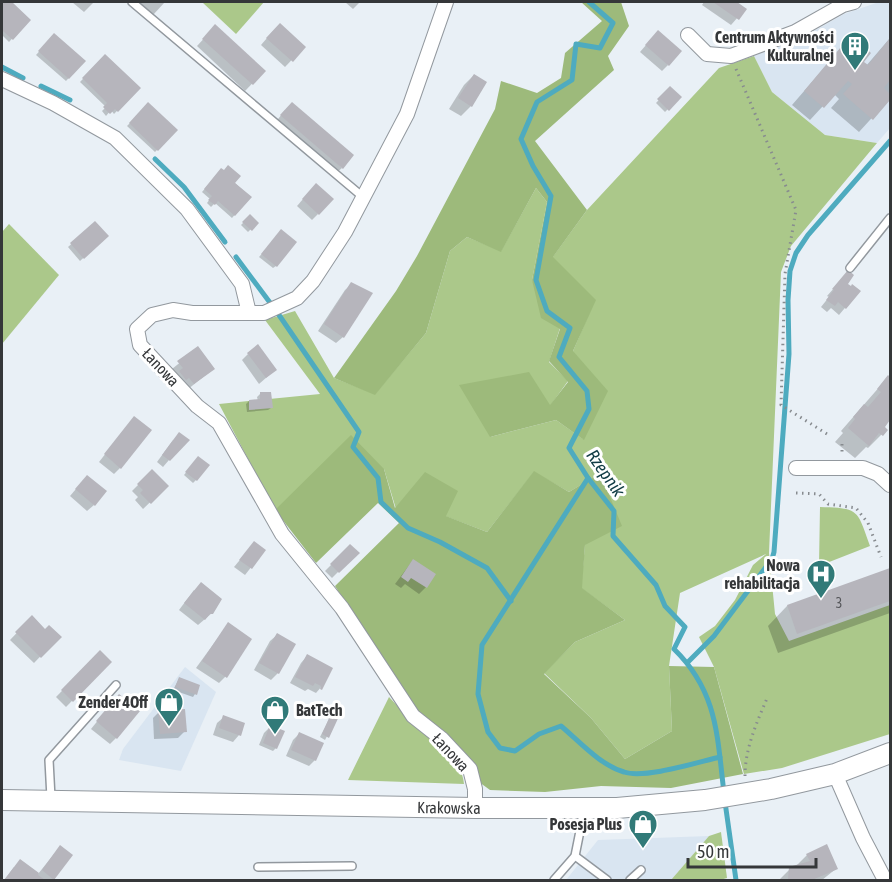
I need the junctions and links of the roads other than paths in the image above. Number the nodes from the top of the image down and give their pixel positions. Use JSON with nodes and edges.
{"nodes":[{"id":1,"x":132,"y":2,"type":"edge"},
{"id":2,"x":446,"y":2,"type":"edge"},
{"id":3,"x":854,"y":2,"type":"edge"},
{"id":4,"x":688,"y":35,"type":"dead end"},
{"id":5,"x":2,"y":79,"type":"edge"},
{"id":6,"x":363,"y":197,"type":"junction"},
{"id":7,"x":891,"y":218,"type":"edge"},
{"id":8,"x":850,"y":268,"type":"dead end"},
{"id":9,"x":249,"y":313,"type":"junction"},
{"id":10,"x":796,"y":468,"type":"dead end"},
{"id":11,"x":891,"y":485,"type":"edge"},
{"id":12,"x":116,"y":685,"type":"dead end"},
{"id":13,"x":891,"y":753,"type":"edge"},
{"id":14,"x":835,"y":774,"type":"junction"},
{"id":15,"x":2,"y":800,"type":"edge"},
{"id":16,"x":51,"y":801,"type":"junction"},
{"id":17,"x":476,"y":808,"type":"junction"},
{"id":18,"x":584,"y":808,"type":"junction"},
{"id":19,"x":575,"y":856,"type":"junction"},
{"id":20,"x":352,"y":866,"type":"dead end"},
{"id":21,"x":258,"y":867,"type":"dead end"},
{"id":22,"x":641,"y":870,"type":"dead end"},
{"id":23,"x":554,"y":880,"type":"edge"},
{"id":24,"x":607,"y":880,"type":"edge"},
{"id":25,"x":630,"y":880,"type":"edge"},
{"id":26,"x":885,"y":880,"type":"edge"}],
"edges":[{"from":1,"to":6,"type":"lane"},
{"from":2,"to":6,"type":"street","name":"Łanowa"},
{"from":3,"to":4,"type":"street"},
{"from":5,"to":9,"type":"street"},
{"from":6,"to":9,"type":"street","name":"Łanowa"},
{"from":7,"to":8,"type":"lane"},
{"from":9,"to":17,"type":"street","name":"Łanowa"},
{"from":10,"to":11,"type":"street"},
{"from":12,"to":16,"type":"lane"},
{"from":13,"to":14,"type":"main road","name":"Krakowska"},
{"from":14,"to":18,"type":"main road","name":"Krakowska"},
{"from":14,"to":26,"type":"street"},
{"from":15,"to":16,"type":"main road","name":"Krakowska"},
{"from":16,"to":17,"type":"main road","name":"Krakowska"},
{"from":17,"to":18,"type":"main road","name":"Krakowska"},
{"from":18,"to":19,"type":"lane"},
{"from":19,"to":23,"type":"lane"},
{"from":19,"to":24,"type":"lane"},
{"from":20,"to":21,"type":"lane"},
{"from":22,"to":25,"type":"lane"}]}
